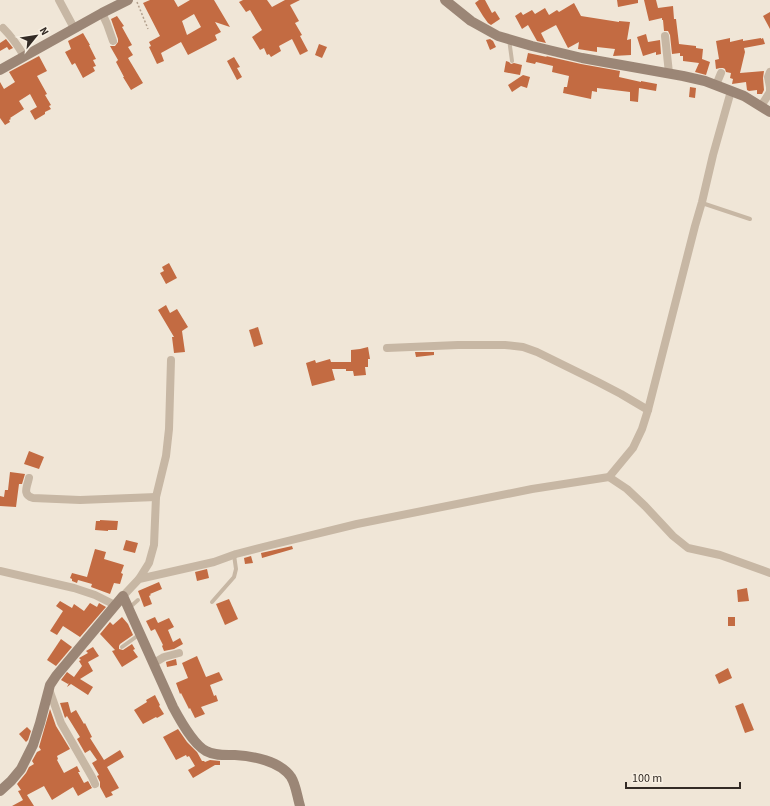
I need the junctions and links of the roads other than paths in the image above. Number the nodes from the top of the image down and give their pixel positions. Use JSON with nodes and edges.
{"nodes":[{"id":1,"x":59,"y":0,"type":"edge"},
{"id":2,"x":128,"y":0,"type":"edge"},
{"id":3,"x":445,"y":0,"type":"edge"},
{"id":4,"x":102,"y":13,"type":"junction"},
{"id":5,"x":3,"y":28,"type":"dead end"},
{"id":6,"x":74,"y":28,"type":"junction"},
{"id":7,"x":665,"y":36,"type":"dead end"},
{"id":8,"x":508,"y":39,"type":"junction"},
{"id":9,"x":113,"y":41,"type":"dead end"},
{"id":10,"x":24,"y":56,"type":"junction"},
{"id":11,"x":512,"y":61,"type":"dead end"},
{"id":12,"x":0,"y":70,"type":"edge"},
{"id":13,"x":770,"y":72,"type":"edge"},
{"id":14,"x":721,"y":73,"type":"dead end"},
{"id":15,"x":669,"y":74,"type":"junction"},
{"id":16,"x":716,"y":85,"type":"junction"},
{"id":17,"x":770,"y":88,"type":"edge"},
{"id":18,"x":731,"y":91,"type":"junction"},
{"id":19,"x":766,"y":109,"type":"edge"},
{"id":20,"x":702,"y":202,"type":"junction"},
{"id":21,"x":750,"y":219,"type":"dead end"},
{"id":22,"x":387,"y":348,"type":"dead end"},
{"id":23,"x":171,"y":360,"type":"dead end"},
{"id":24,"x":648,"y":410,"type":"junction"},
{"id":25,"x":609,"y":477,"type":"junction"},
{"id":26,"x":29,"y":478,"type":"dead end"},
{"id":27,"x":156,"y":497,"type":"junction"},
{"id":28,"x":234,"y":555,"type":"junction"},
{"id":29,"x":0,"y":571,"type":"edge"},
{"id":30,"x":770,"y":573,"type":"edge"},
{"id":31,"x":139,"y":579,"type":"junction"},
{"id":32,"x":123,"y":596,"type":"junction"},
{"id":33,"x":138,"y":600,"type":"dead end"},
{"id":34,"x":212,"y":602,"type":"dead end"},
{"id":35,"x":115,"y":605,"type":"junction"},
{"id":36,"x":129,"y":608,"type":"junction"},
{"id":37,"x":140,"y":634,"type":"junction"},
{"id":38,"x":122,"y":647,"type":"dead end"},
{"id":39,"x":179,"y":653,"type":"dead end"},
{"id":40,"x":154,"y":663,"type":"junction"},
{"id":41,"x":49,"y":689,"type":"junction"},
{"id":42,"x":95,"y":784,"type":"dead end"},
{"id":43,"x":0,"y":791,"type":"edge"},
{"id":44,"x":300,"y":806,"type":"edge"}],
"edges":[{"from":1,"to":6,"type":"street"},
{"from":2,"to":4,"type":"street"},
{"from":3,"to":8,"type":"street"},
{"from":4,"to":6,"type":"street"},
{"from":4,"to":9,"type":"street"},
{"from":5,"to":10,"type":"street"},
{"from":6,"to":10,"type":"street"},
{"from":7,"to":15,"type":"street"},
{"from":8,"to":11,"type":"lane"},
{"from":8,"to":15,"type":"street"},
{"from":10,"to":12,"type":"street"},
{"from":13,"to":17,"type":"street"},
{"from":14,"to":16,"type":"street"},
{"from":15,"to":16,"type":"street"},
{"from":16,"to":18,"type":"street"},
{"from":17,"to":19,"type":"street"},
{"from":18,"to":19,"type":"street"},
{"from":18,"to":20,"type":"street"},
{"from":20,"to":21,"type":"lane"},
{"from":20,"to":24,"type":"street"},
{"from":22,"to":24,"type":"street"},
{"from":23,"to":27,"type":"street"},
{"from":24,"to":25,"type":"street"},
{"from":25,"to":28,"type":"street"},
{"from":25,"to":30,"type":"street"},
{"from":26,"to":27,"type":"street"},
{"from":27,"to":31,"type":"street"},
{"from":28,"to":31,"type":"street"},
{"from":28,"to":34,"type":"lane"},
{"from":29,"to":35,"type":"street"},
{"from":31,"to":32,"type":"street"},
{"from":32,"to":35,"type":"street"},
{"from":32,"to":36,"type":"street"},
{"from":33,"to":36,"type":"lane"},
{"from":35,"to":41,"type":"street"},
{"from":36,"to":37,"type":"street"},
{"from":37,"to":38,"type":"lane"},
{"from":37,"to":40,"type":"street"},
{"from":39,"to":40,"type":"street"},
{"from":40,"to":44,"type":"street"},
{"from":41,"to":42,"type":"street"},
{"from":41,"to":43,"type":"street"}]}
